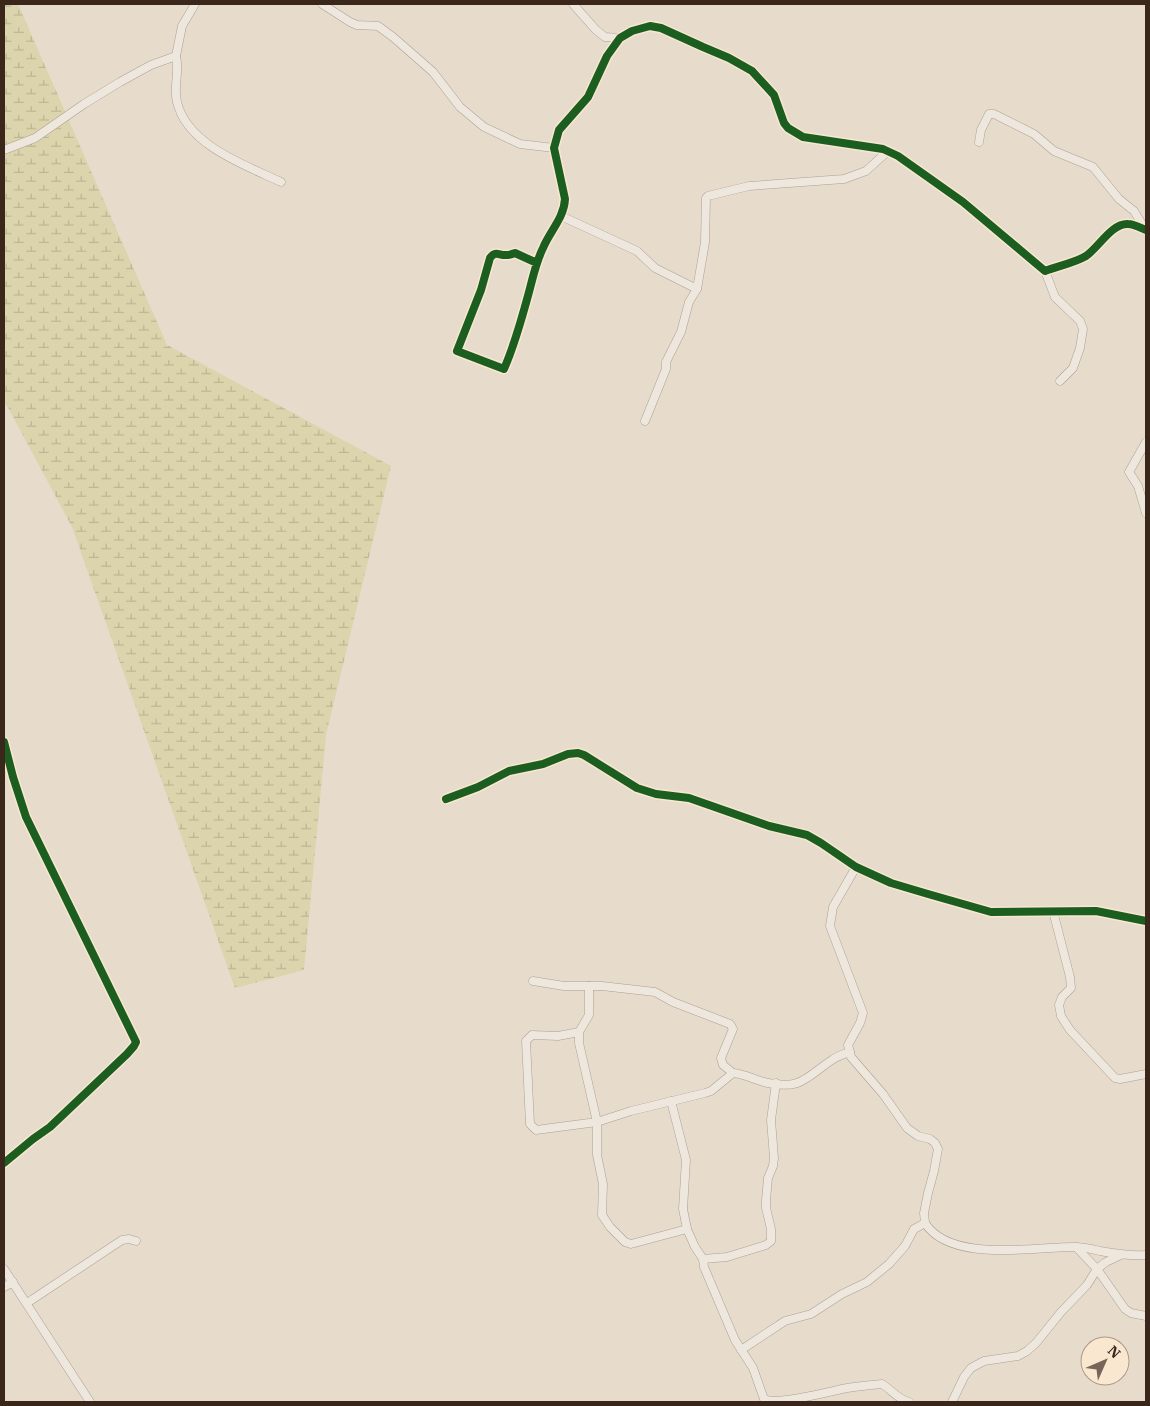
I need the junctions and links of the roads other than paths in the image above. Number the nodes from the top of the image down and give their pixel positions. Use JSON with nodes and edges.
{"nodes":[{"id":1,"x":195,"y":4,"type":"edge"},
{"id":2,"x":322,"y":4,"type":"edge"},
{"id":3,"x":573,"y":4,"type":"edge"},
{"id":4,"x":620,"y":38,"type":"junction"},
{"id":5,"x":176,"y":56,"type":"junction"},
{"id":6,"x":979,"y":142,"type":"dead end"},
{"id":7,"x":554,"y":148,"type":"junction"},
{"id":8,"x":4,"y":150,"type":"edge"},
{"id":9,"x":888,"y":151,"type":"junction"},
{"id":10,"x":281,"y":182,"type":"dead end"},
{"id":11,"x":561,"y":216,"type":"junction"},
{"id":12,"x":1146,"y":229,"type":"edge"},
{"id":13,"x":537,"y":263,"type":"junction"},
{"id":14,"x":1045,"y":271,"type":"junction"},
{"id":15,"x":697,"y":289,"type":"junction"},
{"id":16,"x":1060,"y":381,"type":"dead end"},
{"id":17,"x":645,"y":421,"type":"dead end"},
{"id":18,"x":1146,"y":442,"type":"edge"},
{"id":19,"x":1146,"y":513,"type":"edge"},
{"id":20,"x":4,"y":742,"type":"edge"},
{"id":21,"x":446,"y":799,"type":"dead end"},
{"id":22,"x":856,"y":867,"type":"junction"},
{"id":23,"x":1053,"y":910,"type":"junction"},
{"id":24,"x":1146,"y":921,"type":"edge"},
{"id":25,"x":533,"y":981,"type":"dead end"},
{"id":26,"x":589,"y":986,"type":"junction"},
{"id":27,"x":579,"y":1032,"type":"junction"},
{"id":28,"x":850,"y":1052,"type":"junction"},
{"id":29,"x":733,"y":1073,"type":"junction"},
{"id":30,"x":1146,"y":1074,"type":"edge"},
{"id":31,"x":776,"y":1083,"type":"junction"},
{"id":32,"x":671,"y":1101,"type":"junction"},
{"id":33,"x":597,"y":1122,"type":"junction"},
{"id":34,"x":4,"y":1163,"type":"edge"},
{"id":35,"x":925,"y":1223,"type":"junction"},
{"id":36,"x":688,"y":1229,"type":"junction"},
{"id":37,"x":136,"y":1241,"type":"dead end"},
{"id":38,"x":1076,"y":1246,"type":"junction"},
{"id":39,"x":1122,"y":1255,"type":"junction"},
{"id":40,"x":1146,"y":1255,"type":"edge"},
{"id":41,"x":703,"y":1258,"type":"junction"},
{"id":42,"x":4,"y":1269,"type":"edge"},
{"id":43,"x":1097,"y":1269,"type":"junction"},
{"id":44,"x":13,"y":1282,"type":"junction"},
{"id":45,"x":4,"y":1287,"type":"edge"},
{"id":46,"x":27,"y":1303,"type":"junction"},
{"id":47,"x":1146,"y":1316,"type":"edge"},
{"id":48,"x":741,"y":1350,"type":"junction"},
{"id":49,"x":90,"y":1402,"type":"edge"},
{"id":50,"x":771,"y":1402,"type":"edge"},
{"id":51,"x":908,"y":1402,"type":"edge"},
{"id":52,"x":952,"y":1402,"type":"edge"}],
"edges":[{"from":1,"to":5,"type":"street"},
{"from":2,"to":7,"type":"street"},
{"from":3,"to":4,"type":"street"},
{"from":4,"to":7,"type":"street"},
{"from":4,"to":9,"type":"street"},
{"from":5,"to":8,"type":"street"},
{"from":5,"to":10,"type":"street"},
{"from":6,"to":12,"type":"street"},
{"from":7,"to":11,"type":"street"},
{"from":9,"to":14,"type":"street"},
{"from":9,"to":15,"type":"street"},
{"from":11,"to":13,"type":"street"},
{"from":11,"to":15,"type":"street"},
{"from":12,"to":14,"type":"street"},
{"from":13,"to":13,"type":"street"},
{"from":14,"to":16,"type":"street"},
{"from":15,"to":17,"type":"street"},
{"from":18,"to":19,"type":"street"},
{"from":20,"to":34,"type":"street"},
{"from":21,"to":22,"type":"street"},
{"from":22,"to":23,"type":"street"},
{"from":22,"to":28,"type":"street"},
{"from":23,"to":24,"type":"street"},
{"from":23,"to":30,"type":"street"},
{"from":25,"to":26,"type":"street"},
{"from":26,"to":27,"type":"street"},
{"from":26,"to":29,"type":"street"},
{"from":27,"to":33,"type":"street"},
{"from":27,"to":33,"type":"street"},
{"from":28,"to":31,"type":"street"},
{"from":28,"to":35,"type":"street"},
{"from":29,"to":31,"type":"street"},
{"from":29,"to":32,"type":"street"},
{"from":31,"to":41,"type":"street"},
{"from":32,"to":33,"type":"street"},
{"from":32,"to":36,"type":"street"},
{"from":33,"to":36,"type":"street"},
{"from":35,"to":38,"type":"street"},
{"from":35,"to":48,"type":"street"},
{"from":36,"to":41,"type":"street"},
{"from":37,"to":46,"type":"street"},
{"from":38,"to":39,"type":"street"},
{"from":38,"to":43,"type":"street"},
{"from":39,"to":40,"type":"street"},
{"from":39,"to":43,"type":"street"},
{"from":41,"to":48,"type":"street"},
{"from":42,"to":44,"type":"street"},
{"from":43,"to":47,"type":"street"},
{"from":43,"to":52,"type":"street"},
{"from":44,"to":45,"type":"street"},
{"from":44,"to":46,"type":"street"},
{"from":46,"to":49,"type":"street"},
{"from":48,"to":50,"type":"street"},
{"from":50,"to":51,"type":"street"}]}
